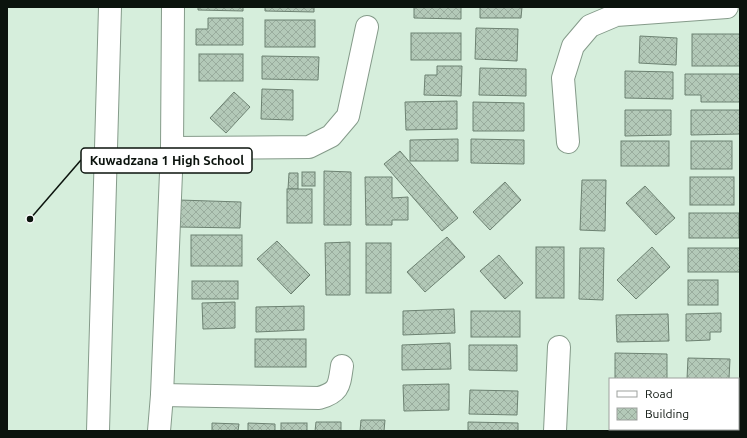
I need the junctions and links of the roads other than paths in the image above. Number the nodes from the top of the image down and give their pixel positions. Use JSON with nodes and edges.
{"nodes":[{"id":1,"x":110,"y":7,"type":"edge"},
{"id":2,"x":173,"y":7,"type":"edge"},
{"id":3,"x":727,"y":7,"type":"edge"},
{"id":4,"x":367,"y":27,"type":"dead end"},
{"id":5,"x":568,"y":142,"type":"dead end"},
{"id":6,"x":172,"y":148,"type":"junction"},
{"id":7,"x":559,"y":347,"type":"dead end"},
{"id":8,"x":342,"y":366,"type":"dead end"},
{"id":9,"x":162,"y":395,"type":"junction"},
{"id":10,"x":98,"y":431,"type":"edge"},
{"id":11,"x":159,"y":431,"type":"edge"},
{"id":12,"x":555,"y":431,"type":"edge"}],
"edges":[{"from":1,"to":10,"type":"street"},
{"from":2,"to":6,"type":"street"},
{"from":3,"to":5,"type":"street"},
{"from":4,"to":6,"type":"street"},
{"from":6,"to":9,"type":"street"},
{"from":7,"to":12,"type":"street"},
{"from":8,"to":9,"type":"street"},
{"from":9,"to":11,"type":"street"}]}
